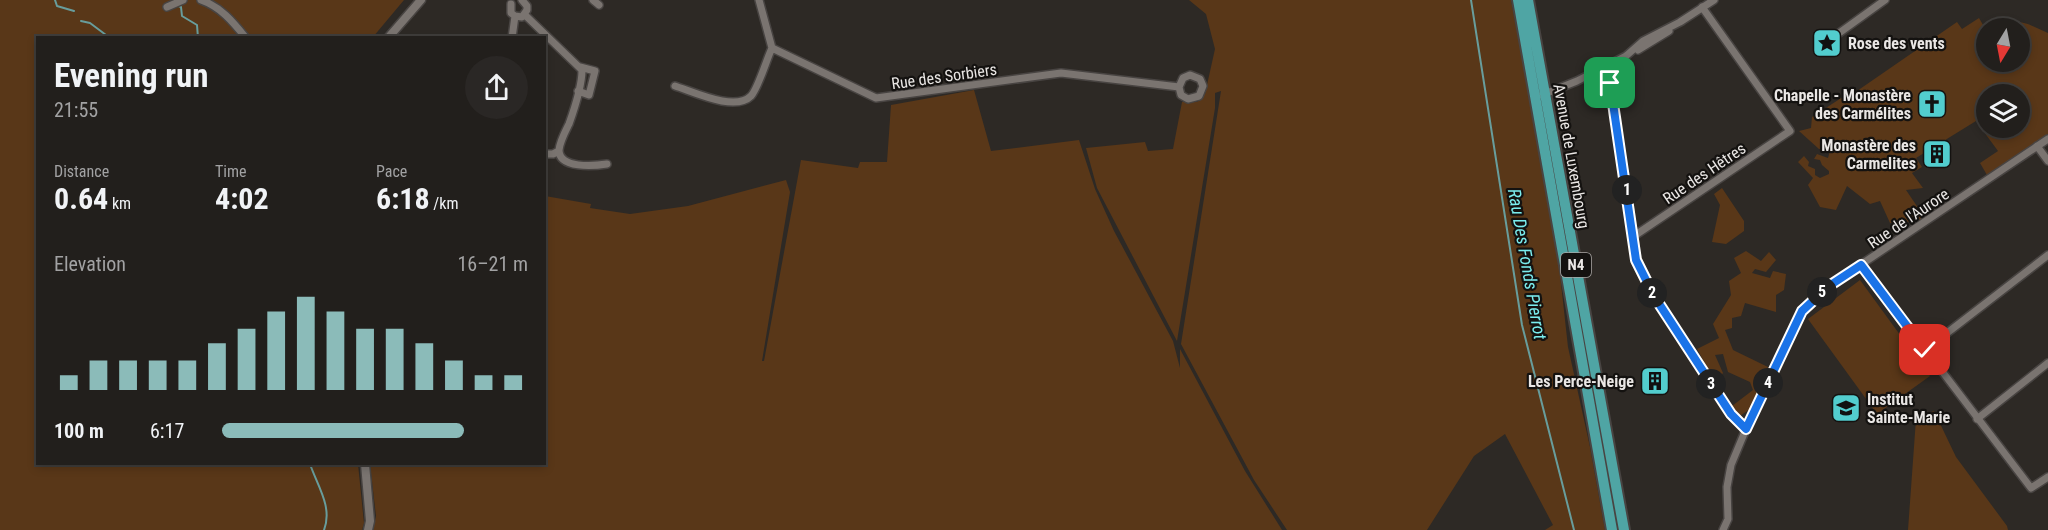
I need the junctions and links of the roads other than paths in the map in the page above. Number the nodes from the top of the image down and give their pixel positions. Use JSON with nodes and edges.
{"nodes":[{"id":1,"x":183,"y":0,"type":"edge"},
{"id":2,"x":201,"y":0,"type":"edge"},
{"id":3,"x":421,"y":0,"type":"edge"},
{"id":4,"x":501,"y":0,"type":"edge"},
{"id":5,"x":759,"y":0,"type":"edge"},
{"id":6,"x":1518,"y":0,"type":"edge"},
{"id":7,"x":1528,"y":0,"type":"edge"},
{"id":8,"x":1714,"y":0,"type":"edge"},
{"id":9,"x":1885,"y":0,"type":"edge"},
{"id":10,"x":525,"y":1,"type":"edge"},
{"id":11,"x":513,"y":2,"type":"edge"},
{"id":12,"x":167,"y":7,"type":"dead end"},
{"id":13,"x":1702,"y":7,"type":"junction"},
{"id":14,"x":525,"y":15,"type":"junction"},
{"id":15,"x":515,"y":16,"type":"junction"},
{"id":16,"x":244,"y":36,"type":"edge"},
{"id":17,"x":390,"y":36,"type":"edge"},
{"id":18,"x":512,"y":36,"type":"edge"},
{"id":19,"x":1826,"y":40,"type":"dead end"},
{"id":20,"x":772,"y":48,"type":"junction"},
{"id":21,"x":1628,"y":55,"type":"junction"},
{"id":22,"x":580,"y":67,"type":"junction"},
{"id":23,"x":675,"y":86,"type":"dead end"},
{"id":24,"x":1179,"y":87,"type":"dead end"},
{"id":25,"x":578,"y":91,"type":"junction"},
{"id":26,"x":1540,"y":95,"type":"junction"},
{"id":27,"x":2048,"y":139,"type":"edge"},
{"id":28,"x":2037,"y":146,"type":"junction"},
{"id":29,"x":559,"y":151,"type":"junction"},
{"id":30,"x":546,"y":154,"type":"edge"},
{"id":31,"x":2048,"y":161,"type":"edge"},
{"id":32,"x":607,"y":164,"type":"dead end"},
{"id":33,"x":1634,"y":236,"type":"junction"},
{"id":34,"x":2048,"y":255,"type":"edge"},
{"id":35,"x":1861,"y":265,"type":"junction"},
{"id":36,"x":1925,"y":350,"type":"junction"},
{"id":37,"x":2048,"y":363,"type":"edge"},
{"id":38,"x":1977,"y":419,"type":"junction"},
{"id":39,"x":1746,"y":429,"type":"junction"},
{"id":40,"x":365,"y":465,"type":"edge"},
{"id":41,"x":2048,"y":477,"type":"edge"},
{"id":42,"x":368,"y":530,"type":"edge"},
{"id":43,"x":1612,"y":530,"type":"edge"},
{"id":44,"x":1624,"y":530,"type":"edge"},
{"id":45,"x":1723,"y":530,"type":"edge"}],
"edges":[{"from":1,"to":12,"type":"street"},
{"from":2,"to":16,"type":"street"},
{"from":3,"to":17,"type":"street"},
{"from":4,"to":11,"type":"street"},
{"from":5,"to":20,"type":"street"},
{"from":6,"to":26,"type":"main road","name":"Avenue de Luxembourg","number":"N4"},
{"from":7,"to":26,"type":"main road","name":"Avenue de Luxembourg","number":"N4"},
{"from":8,"to":13,"type":"street"},
{"from":9,"to":19,"type":"street"},
{"from":10,"to":14,"type":"street"},
{"from":11,"to":15,"type":"street"},
{"from":13,"to":21,"type":"street"},
{"from":13,"to":33,"type":"street","name":"Rue des Hêtres"},
{"from":14,"to":15,"type":"street"},
{"from":14,"to":22,"type":"street"},
{"from":15,"to":18,"type":"street"},
{"from":20,"to":23,"type":"street"},
{"from":20,"to":24,"type":"street","name":"Rue des Sorbiers"},
{"from":21,"to":26,"type":"street"},
{"from":21,"to":33,"type":"street"},
{"from":22,"to":25,"type":"street"},
{"from":22,"to":25,"type":"street"},
{"from":25,"to":29,"type":"street"},
{"from":26,"to":43,"type":"main road","name":"Avenue de Luxembourg","number":"N4"},
{"from":26,"to":44,"type":"main road","name":"Avenue de Luxembourg","number":"N4"},
{"from":27,"to":28,"type":"street","name":"Rue de l'Aurore"},
{"from":28,"to":31,"type":"street"},
{"from":28,"to":35,"type":"street","name":"Rue de l'Aurore"},
{"from":29,"to":30,"type":"street"},
{"from":29,"to":32,"type":"street"},
{"from":33,"to":39,"type":"street"},
{"from":34,"to":36,"type":"street"},
{"from":35,"to":36,"type":"street"},
{"from":35,"to":39,"type":"street","name":"Rue de l'Aurore"},
{"from":36,"to":38,"type":"street"},
{"from":37,"to":38,"type":"street"},
{"from":38,"to":41,"type":"street"},
{"from":39,"to":45,"type":"street","name":"Rue de l'Aurore"},
{"from":40,"to":42,"type":"street"}]}
